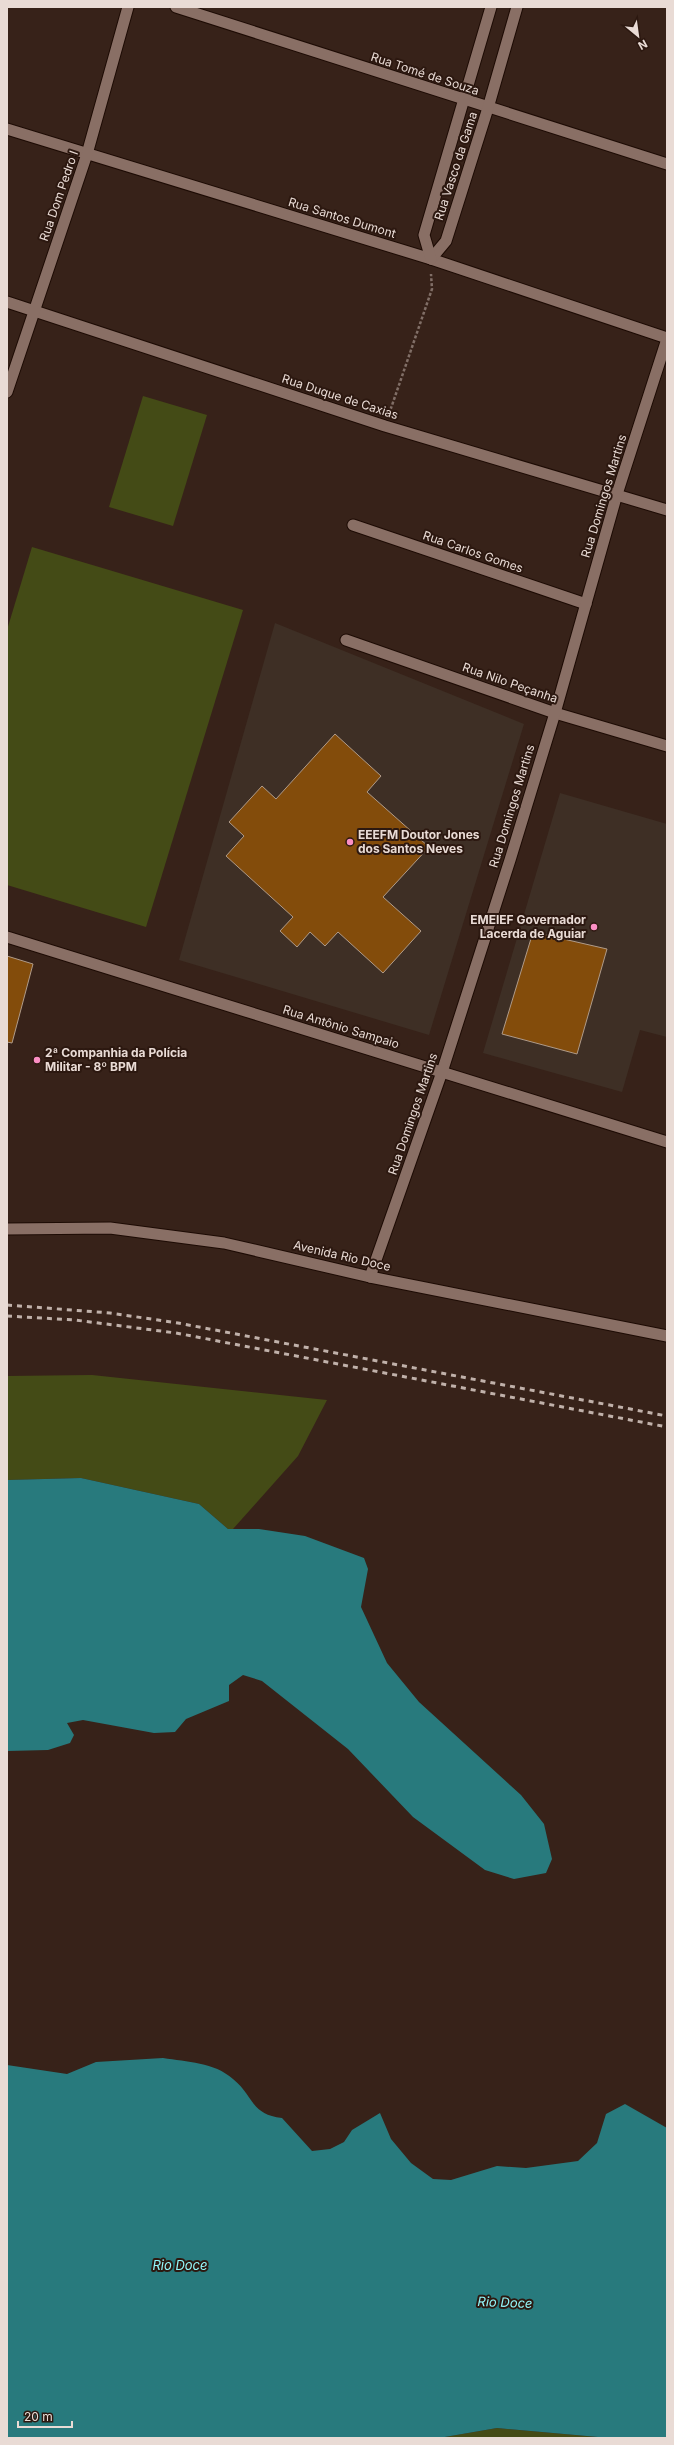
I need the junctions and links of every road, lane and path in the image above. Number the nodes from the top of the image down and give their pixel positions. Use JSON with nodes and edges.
{"nodes":[{"id":1,"x":128,"y":7,"type":"edge"},
{"id":2,"x":176,"y":7,"type":"edge"},
{"id":3,"x":491,"y":7,"type":"edge"},
{"id":4,"x":517,"y":7,"type":"edge"},
{"id":5,"x":463,"y":100,"type":"junction"},
{"id":6,"x":488,"y":108,"type":"junction"},
{"id":7,"x":7,"y":129,"type":"edge"},
{"id":8,"x":87,"y":154,"type":"junction"},
{"id":9,"x":667,"y":164,"type":"edge"},
{"id":10,"x":431,"y":259,"type":"junction"},
{"id":11,"x":7,"y":302,"type":"edge"},
{"id":12,"x":33,"y":310,"type":"junction"},
{"id":13,"x":667,"y":339,"type":"edge"},
{"id":14,"x":7,"y":392,"type":"edge"},
{"id":15,"x":385,"y":426,"type":"junction"},
{"id":16,"x":617,"y":494,"type":"junction"},
{"id":17,"x":667,"y":510,"type":"edge"},
{"id":18,"x":353,"y":526,"type":"dead end"},
{"id":19,"x":586,"y":604,"type":"junction"},
{"id":20,"x":346,"y":640,"type":"dead end"},
{"id":21,"x":555,"y":713,"type":"junction"},
{"id":22,"x":667,"y":746,"type":"edge"},
{"id":23,"x":7,"y":937,"type":"edge"},
{"id":24,"x":442,"y":1072,"type":"junction"},
{"id":25,"x":667,"y":1142,"type":"edge"},
{"id":26,"x":7,"y":1229,"type":"edge"},
{"id":27,"x":370,"y":1277,"type":"junction"},
{"id":28,"x":667,"y":1336,"type":"edge"}],
"edges":[{"from":1,"to":8,"type":"street","name":"Rua Dom Pedro I"},
{"from":2,"to":5,"type":"street","name":"Rua Tomé de Souza"},
{"from":3,"to":5,"type":"street","name":"Rua Vasco da Gama"},
{"from":4,"to":6,"type":"street","name":"Rua Vasco da Gama"},
{"from":5,"to":6,"type":"street","name":"Rua Tomé de Souza"},
{"from":5,"to":10,"type":"street","name":"Rua Vasco da Gama"},
{"from":6,"to":9,"type":"street","name":"Rua Tomé de Souza"},
{"from":6,"to":10,"type":"street","name":"Rua Vasco da Gama"},
{"from":7,"to":8,"type":"street","name":"Rua Santos Dumont"},
{"from":8,"to":10,"type":"street","name":"Rua Santos Dumont"},
{"from":8,"to":12,"type":"street","name":"Rua Dom Pedro I"},
{"from":10,"to":13,"type":"street","name":"Rua Santos Dumont"},
{"from":10,"to":15,"type":"path"},
{"from":11,"to":12,"type":"street","name":"Rua Duque de Caxias"},
{"from":12,"to":14,"type":"street","name":"Rua Dom Pedro I"},
{"from":12,"to":15,"type":"street","name":"Rua Duque de Caxias"},
{"from":13,"to":16,"type":"street","name":"Rua Domingos Martins"},
{"from":15,"to":16,"type":"street","name":"Rua Duque de Caxias"},
{"from":16,"to":17,"type":"street","name":"Rua Duque de Caxias"},
{"from":16,"to":19,"type":"street","name":"Rua Domingos Martins"},
{"from":18,"to":19,"type":"street","name":"Rua Carlos Gomes"},
{"from":19,"to":21,"type":"street","name":"Rua Domingos Martins"},
{"from":20,"to":21,"type":"street","name":"Rua Nilo Peçanha"},
{"from":21,"to":22,"type":"street","name":"Rua Nilo Peçanha"},
{"from":21,"to":24,"type":"street","name":"Rua Domingos Martins"},
{"from":23,"to":24,"type":"street","name":"Rua Antônio Sampaio"},
{"from":24,"to":25,"type":"street","name":"Rua Antônio Sampaio"},
{"from":24,"to":27,"type":"street","name":"Rua Domingos Martins"},
{"from":26,"to":27,"type":"street","name":"Avenida Rio Doce"},
{"from":27,"to":28,"type":"street","name":"Avenida Rio Doce"}]}
